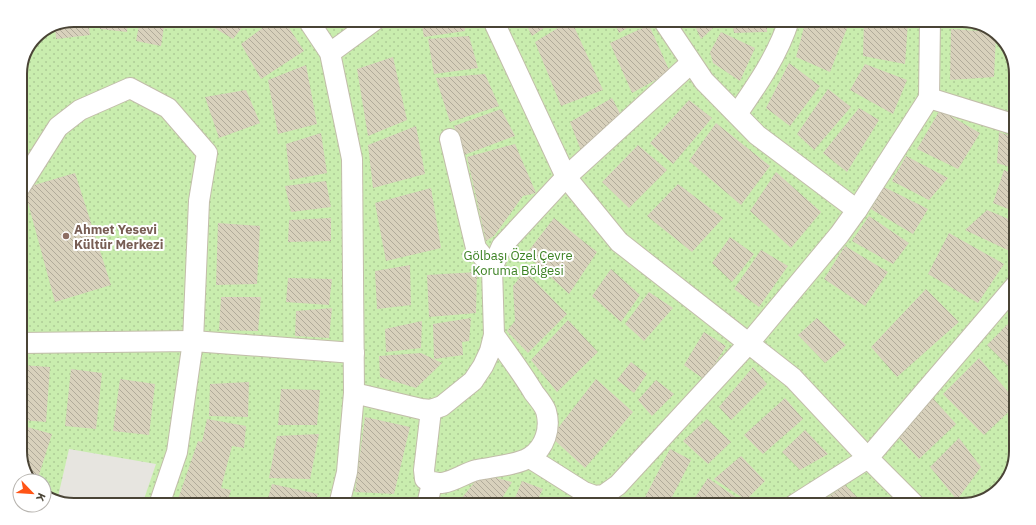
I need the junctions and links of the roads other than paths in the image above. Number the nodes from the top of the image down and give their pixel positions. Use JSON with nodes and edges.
{"nodes":[{"id":1,"x":313,"y":27,"type":"edge"},
{"id":2,"x":365,"y":27,"type":"edge"},
{"id":3,"x":496,"y":27,"type":"edge"},
{"id":4,"x":668,"y":27,"type":"edge"},
{"id":5,"x":787,"y":27,"type":"edge"},
{"id":6,"x":930,"y":27,"type":"edge"},
{"id":7,"x":330,"y":53,"type":"junction"},
{"id":8,"x":691,"y":62,"type":"junction"},
{"id":9,"x":929,"y":98,"type":"junction"},
{"id":10,"x":737,"y":114,"type":"junction"},
{"id":11,"x":1009,"y":123,"type":"edge"},
{"id":12,"x":450,"y":139,"type":"dead end"},
{"id":13,"x":27,"y":176,"type":"edge"},
{"id":14,"x":566,"y":177,"type":"junction"},
{"id":15,"x":857,"y":210,"type":"junction"},
{"id":16,"x":492,"y":268,"type":"junction"},
{"id":17,"x":1009,"y":293,"type":"edge"},
{"id":18,"x":494,"y":335,"type":"junction"},
{"id":19,"x":193,"y":341,"type":"junction"},
{"id":20,"x":27,"y":342,"type":"edge"},
{"id":21,"x":749,"y":343,"type":"junction"},
{"id":22,"x":354,"y":353,"type":"junction"},
{"id":23,"x":354,"y":393,"type":"junction"},
{"id":24,"x":431,"y":410,"type":"junction"},
{"id":25,"x":530,"y":458,"type":"junction"},
{"id":26,"x":868,"y":458,"type":"junction"},
{"id":27,"x":432,"y":483,"type":"junction"},
{"id":28,"x":161,"y":498,"type":"edge"},
{"id":29,"x":341,"y":498,"type":"edge"},
{"id":30,"x":429,"y":498,"type":"edge"},
{"id":31,"x":805,"y":498,"type":"edge"},
{"id":32,"x":908,"y":498,"type":"edge"}],
"edges":[{"from":1,"to":7,"type":"street"},
{"from":2,"to":7,"type":"street"},
{"from":3,"to":14,"type":"street"},
{"from":4,"to":8,"type":"street"},
{"from":5,"to":10,"type":"street"},
{"from":6,"to":9,"type":"street"},
{"from":7,"to":22,"type":"street"},
{"from":8,"to":10,"type":"street"},
{"from":8,"to":14,"type":"street"},
{"from":9,"to":11,"type":"street"},
{"from":9,"to":15,"type":"street"},
{"from":10,"to":15,"type":"street"},
{"from":12,"to":16,"type":"street"},
{"from":13,"to":19,"type":"street"},
{"from":14,"to":16,"type":"street"},
{"from":14,"to":21,"type":"street"},
{"from":15,"to":21,"type":"street"},
{"from":16,"to":18,"type":"street"},
{"from":17,"to":26,"type":"street"},
{"from":18,"to":24,"type":"street"},
{"from":18,"to":25,"type":"street"},
{"from":19,"to":20,"type":"street"},
{"from":19,"to":22,"type":"street"},
{"from":19,"to":28,"type":"street"},
{"from":21,"to":25,"type":"street"},
{"from":21,"to":26,"type":"street"},
{"from":22,"to":23,"type":"street"},
{"from":23,"to":24,"type":"street"},
{"from":23,"to":29,"type":"street"},
{"from":24,"to":27,"type":"street"},
{"from":25,"to":27,"type":"street"},
{"from":26,"to":31,"type":"street"},
{"from":26,"to":32,"type":"street"},
{"from":27,"to":30,"type":"street"}]}
